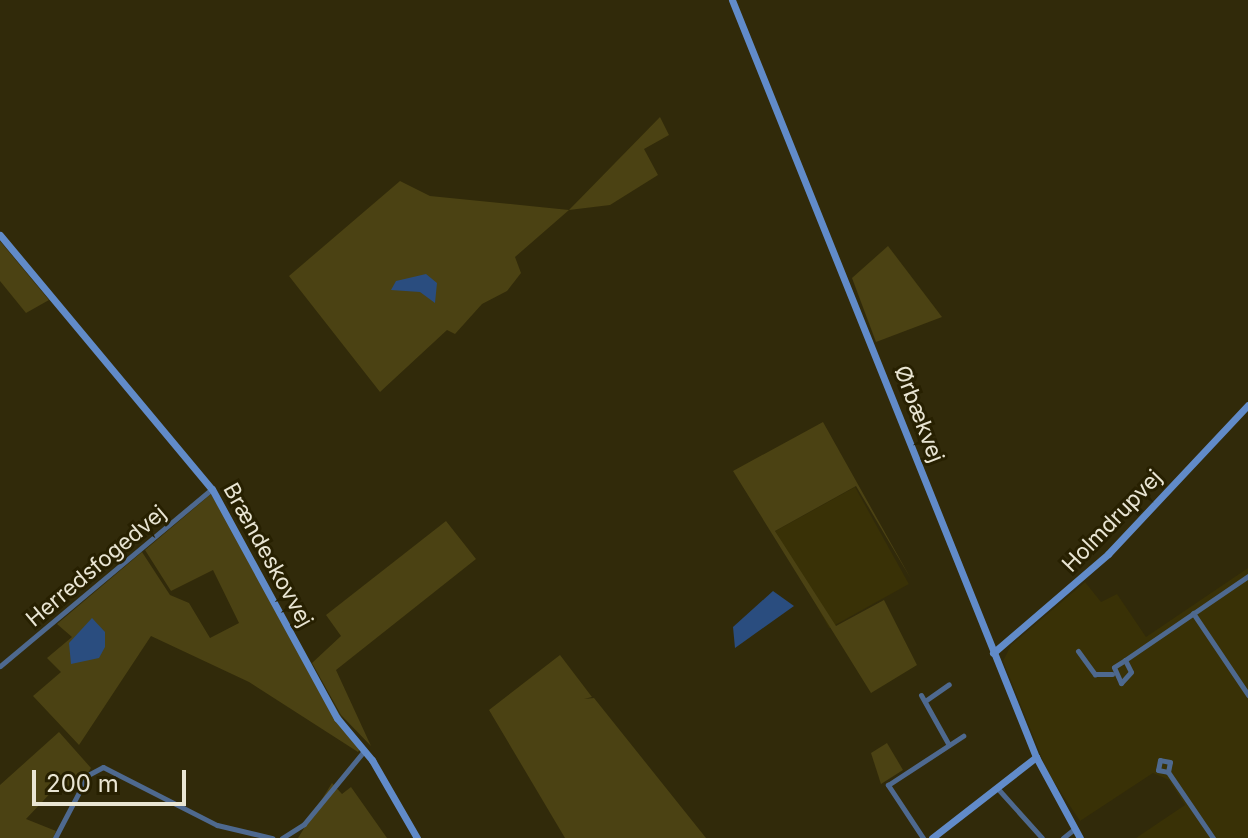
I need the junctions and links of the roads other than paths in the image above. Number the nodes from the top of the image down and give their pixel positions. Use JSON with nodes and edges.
{"nodes":[{"id":1,"x":732,"y":0,"type":"edge"},
{"id":2,"x":0,"y":235,"type":"edge"},
{"id":3,"x":1248,"y":405,"type":"edge"},
{"id":4,"x":212,"y":489,"type":"junction"},
{"id":5,"x":1248,"y":576,"type":"edge"},
{"id":6,"x":1193,"y":613,"type":"junction"},
{"id":7,"x":1078,"y":651,"type":"dead end"},
{"id":8,"x":993,"y":653,"type":"junction"},
{"id":9,"x":1125,"y":660,"type":"junction"},
{"id":10,"x":0,"y":666,"type":"edge"},
{"id":11,"x":1112,"y":674,"type":"junction"},
{"id":12,"x":949,"y":684,"type":"dead end"},
{"id":13,"x":1248,"y":695,"type":"edge"},
{"id":14,"x":963,"y":736,"type":"dead end"},
{"id":15,"x":949,"y":745,"type":"junction"},
{"id":16,"x":364,"y":751,"type":"junction"},
{"id":17,"x":1036,"y":757,"type":"junction"},
{"id":18,"x":1168,"y":772,"type":"dead end"},
{"id":19,"x":999,"y":790,"type":"junction"},
{"id":20,"x":1074,"y":829,"type":"junction"},
{"id":21,"x":55,"y":838,"type":"edge"},
{"id":22,"x":272,"y":838,"type":"edge"},
{"id":23,"x":282,"y":838,"type":"edge"},
{"id":24,"x":417,"y":838,"type":"edge"},
{"id":25,"x":923,"y":838,"type":"edge"},
{"id":26,"x":932,"y":838,"type":"edge"},
{"id":27,"x":1042,"y":838,"type":"edge"},
{"id":28,"x":1063,"y":838,"type":"edge"},
{"id":29,"x":1080,"y":838,"type":"edge"},
{"id":30,"x":1213,"y":838,"type":"edge"}],
"edges":[{"from":1,"to":8,"type":"street","name":"Ørbækvej"},
{"from":2,"to":4,"type":"street","name":"Brændeskovvej"},
{"from":3,"to":8,"type":"street","name":"Holmdrupvej"},
{"from":4,"to":10,"type":"street","name":"Herredsfogedvej"},
{"from":4,"to":16,"type":"street","name":"Brændeskovvej"},
{"from":5,"to":6,"type":"street"},
{"from":6,"to":9,"type":"street"},
{"from":6,"to":13,"type":"street"},
{"from":7,"to":11,"type":"street"},
{"from":8,"to":17,"type":"street","name":"Ørbækvej"},
{"from":9,"to":11,"type":"street"},
{"from":9,"to":11,"type":"street"},
{"from":12,"to":15,"type":"street"},
{"from":14,"to":15,"type":"street"},
{"from":15,"to":25,"type":"street"},
{"from":16,"to":23,"type":"street"},
{"from":16,"to":24,"type":"street","name":"Brændeskovvej"},
{"from":17,"to":19,"type":"street"},
{"from":17,"to":20,"type":"street","name":"Ørbækvej"},
{"from":18,"to":30,"type":"street"},
{"from":19,"to":26,"type":"street"},
{"from":19,"to":27,"type":"street"},
{"from":20,"to":28,"type":"street"},
{"from":20,"to":29,"type":"street","name":"Ørbækvej"},
{"from":21,"to":22,"type":"street"}]}
